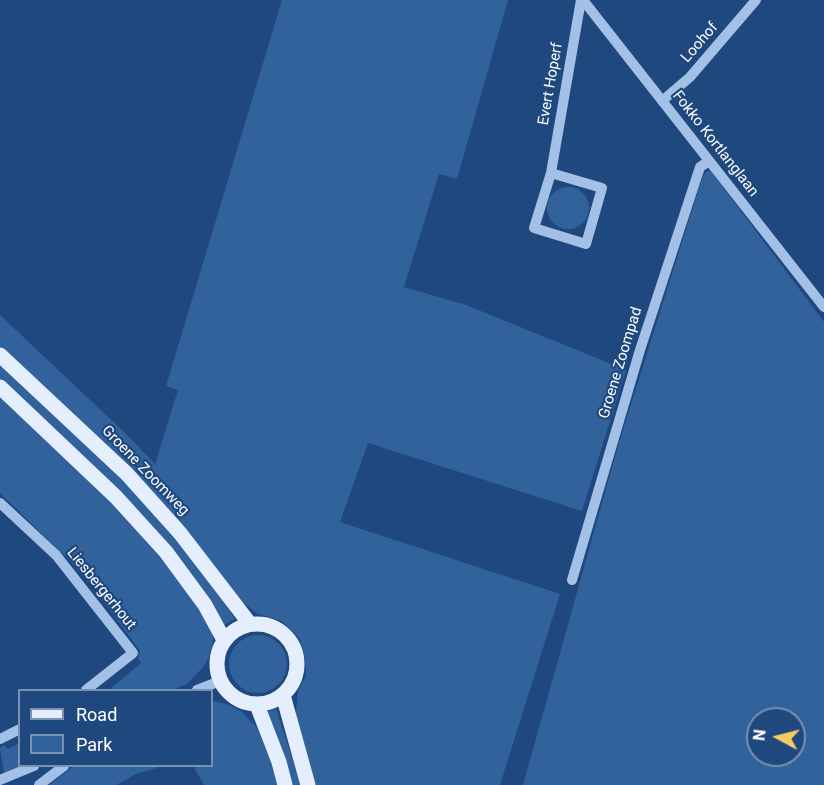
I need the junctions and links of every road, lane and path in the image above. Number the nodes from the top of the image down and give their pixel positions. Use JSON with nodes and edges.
{"nodes":[{"id":1,"x":582,"y":0,"type":"edge"},
{"id":2,"x":756,"y":0,"type":"edge"},
{"id":3,"x":662,"y":101,"type":"junction"},
{"id":4,"x":709,"y":161,"type":"junction"},
{"id":5,"x":550,"y":172,"type":"junction"},
{"id":6,"x":824,"y":307,"type":"edge"},
{"id":7,"x":0,"y":355,"type":"edge"},
{"id":8,"x":0,"y":387,"type":"edge"},
{"id":9,"x":0,"y":503,"type":"edge"},
{"id":10,"x":572,"y":580,"type":"dead end"},
{"id":11,"x":250,"y":624,"type":"junction"},
{"id":12,"x":224,"y":640,"type":"junction"},
{"id":13,"x":220,"y":681,"type":"junction"},
{"id":14,"x":87,"y":689,"type":"edge"},
{"id":15,"x":200,"y":689,"type":"edge"},
{"id":16,"x":283,"y":695,"type":"junction"},
{"id":17,"x":256,"y":705,"type":"junction"},
{"id":18,"x":18,"y":730,"type":"edge"},
{"id":19,"x":0,"y":739,"type":"edge"},
{"id":20,"x":29,"y":767,"type":"edge"},
{"id":21,"x":62,"y":767,"type":"edge"},
{"id":22,"x":0,"y":780,"type":"edge"},
{"id":23,"x":39,"y":785,"type":"edge"},
{"id":24,"x":285,"y":785,"type":"edge"},
{"id":25,"x":308,"y":785,"type":"edge"}],
"edges":[{"from":1,"to":3,"type":"street","name":"Fokko Kortlanglaan"},
{"from":1,"to":5,"type":"street","name":"Evert Hoperf"},
{"from":2,"to":3,"type":"street","name":"Loohof"},
{"from":3,"to":4,"type":"street","name":"Fokko Kortlanglaan"},
{"from":4,"to":6,"type":"street","name":"Fokko Kortlanglaan"},
{"from":4,"to":10,"type":"street","name":"Groene Zoompad"},
{"from":5,"to":5,"type":"street","name":"Evert Hoperf"},
{"from":7,"to":11,"type":"main road","name":"Groene Zoomweg"},
{"from":8,"to":12,"type":"main road"},
{"from":9,"to":14,"type":"street","name":"Liesbergerhout"},
{"from":11,"to":12,"type":"main road"},
{"from":11,"to":16,"type":"main road"},
{"from":12,"to":13,"type":"main road"},
{"from":13,"to":15,"type":"street"},
{"from":13,"to":17,"type":"main road"},
{"from":16,"to":17,"type":"main road"},
{"from":16,"to":25,"type":"main road"},
{"from":17,"to":24,"type":"main road"},
{"from":18,"to":19,"type":"street"},
{"from":20,"to":22,"type":"street"},
{"from":21,"to":23,"type":"street"}]}
